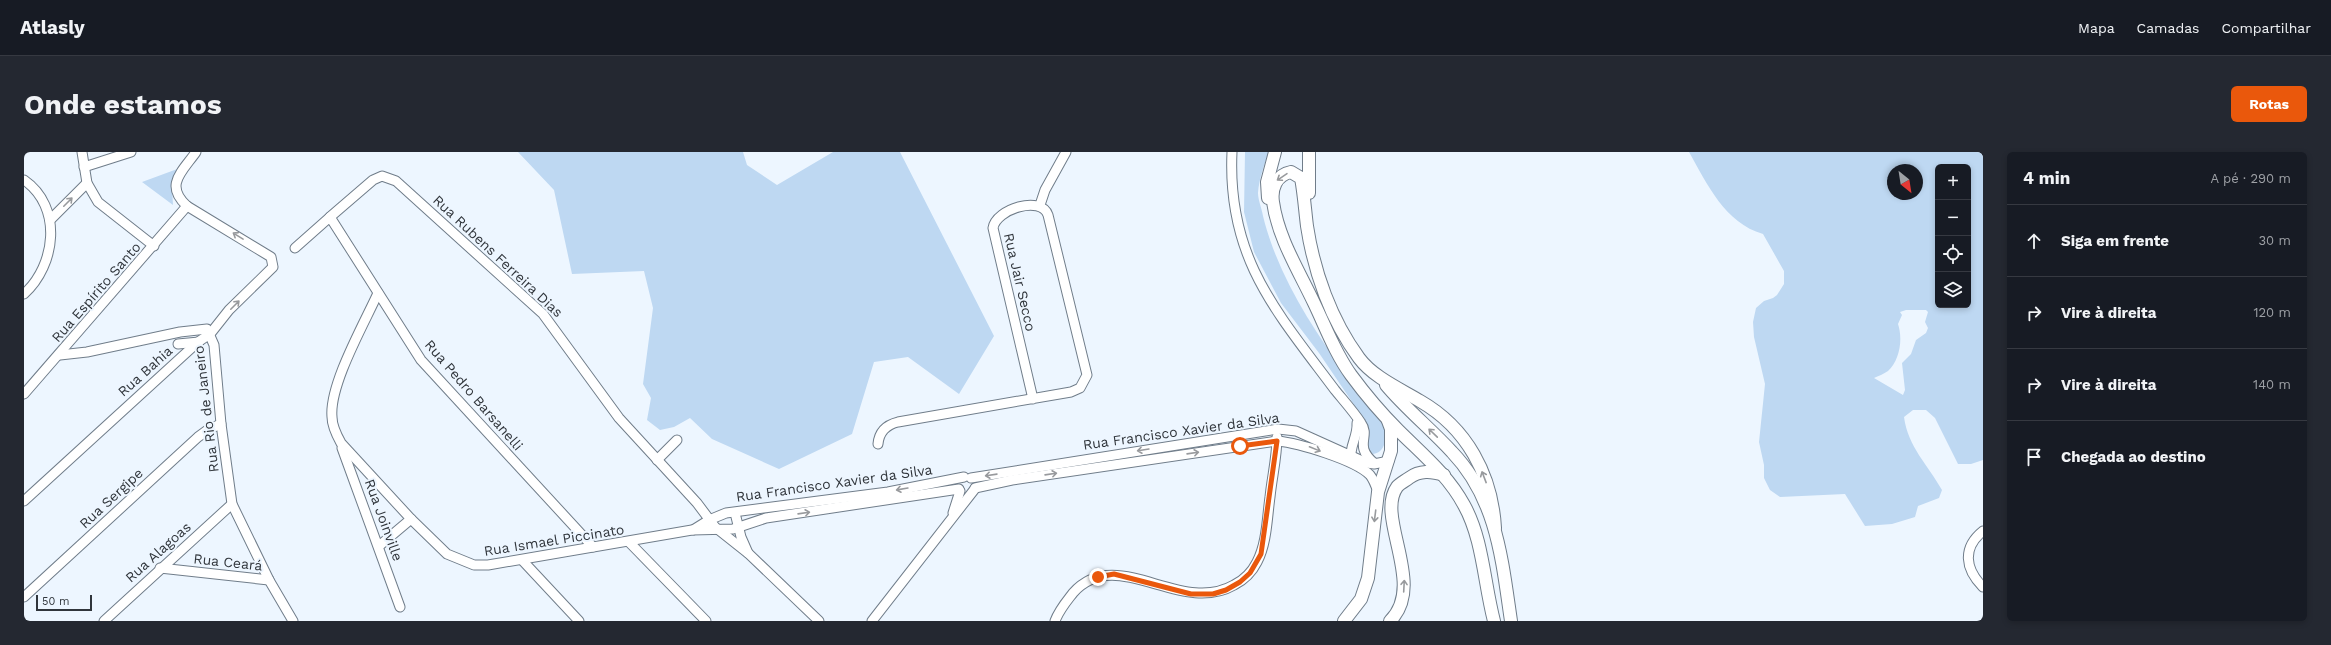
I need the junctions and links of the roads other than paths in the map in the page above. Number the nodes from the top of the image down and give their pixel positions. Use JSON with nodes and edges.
{"nodes":[{"id":1,"x":82,"y":152,"type":"edge"},
{"id":2,"x":131,"y":152,"type":"edge"},
{"id":3,"x":196,"y":152,"type":"edge"},
{"id":4,"x":1066,"y":152,"type":"edge"},
{"id":5,"x":1232,"y":152,"type":"edge"},
{"id":6,"x":1275,"y":152,"type":"edge"},
{"id":7,"x":1309,"y":152,"type":"edge"},
{"id":8,"x":84,"y":167,"type":"junction"},
{"id":9,"x":24,"y":180,"type":"edge"},
{"id":10,"x":87,"y":183,"type":"junction"},
{"id":11,"x":187,"y":206,"type":"junction"},
{"id":12,"x":1040,"y":206,"type":"junction"},
{"id":13,"x":330,"y":217,"type":"junction"},
{"id":14,"x":50,"y":220,"type":"junction"},
{"id":15,"x":154,"y":246,"type":"junction"},
{"id":16,"x":295,"y":248,"type":"dead end"},
{"id":17,"x":378,"y":293,"type":"junction"},
{"id":18,"x":24,"y":294,"type":"edge"},
{"id":19,"x":1326,"y":329,"type":"junction"},
{"id":20,"x":180,"y":332,"type":"junction"},
{"id":21,"x":210,"y":334,"type":"junction"},
{"id":22,"x":198,"y":342,"type":"junction"},
{"id":23,"x":178,"y":344,"type":"junction"},
{"id":24,"x":215,"y":349,"type":"junction"},
{"id":25,"x":60,"y":355,"type":"junction"},
{"id":26,"x":175,"y":363,"type":"junction"},
{"id":27,"x":1375,"y":372,"type":"junction"},
{"id":28,"x":24,"y":394,"type":"edge"},
{"id":29,"x":1033,"y":399,"type":"junction"},
{"id":30,"x":1356,"y":418,"type":"junction"},
{"id":31,"x":1386,"y":418,"type":"junction"},
{"id":32,"x":221,"y":424,"type":"junction"},
{"id":33,"x":1278,"y":429,"type":"junction"},
{"id":34,"x":677,"y":440,"type":"dead end"},
{"id":35,"x":1277,"y":441,"type":"junction"},
{"id":36,"x":341,"y":443,"type":"junction"},
{"id":37,"x":878,"y":444,"type":"dead end"},
{"id":38,"x":1351,"y":445,"type":"junction"},
{"id":39,"x":1335,"y":449,"type":"junction"},
{"id":40,"x":1453,"y":452,"type":"junction"},
{"id":41,"x":1350,"y":455,"type":"junction"},
{"id":42,"x":657,"y":460,"type":"junction"},
{"id":43,"x":1389,"y":461,"type":"junction"},
{"id":44,"x":1374,"y":464,"type":"junction"},
{"id":45,"x":1352,"y":465,"type":"junction"},
{"id":46,"x":1444,"y":475,"type":"junction"},
{"id":47,"x":968,"y":477,"type":"junction"},
{"id":48,"x":940,"y":482,"type":"junction"},
{"id":49,"x":974,"y":489,"type":"junction"},
{"id":50,"x":959,"y":490,"type":"junction"},
{"id":51,"x":942,"y":492,"type":"junction"},
{"id":52,"x":1378,"y":492,"type":"junction"},
{"id":53,"x":24,"y":501,"type":"edge"},
{"id":54,"x":698,"y":502,"type":"junction"},
{"id":55,"x":232,"y":504,"type":"junction"},
{"id":56,"x":735,"y":512,"type":"junction"},
{"id":57,"x":718,"y":516,"type":"junction"},
{"id":58,"x":952,"y":516,"type":"junction"},
{"id":59,"x":411,"y":520,"type":"junction"},
{"id":60,"x":709,"y":520,"type":"junction"},
{"id":61,"x":739,"y":526,"type":"junction"},
{"id":62,"x":1495,"y":528,"type":"junction"},
{"id":63,"x":692,"y":530,"type":"junction"},
{"id":64,"x":718,"y":530,"type":"junction"},
{"id":65,"x":1983,"y":531,"type":"edge"},
{"id":66,"x":629,"y":542,"type":"junction"},
{"id":67,"x":379,"y":546,"type":"junction"},
{"id":68,"x":593,"y":547,"type":"junction"},
{"id":69,"x":749,"y":554,"type":"junction"},
{"id":70,"x":522,"y":560,"type":"junction"},
{"id":71,"x":160,"y":568,"type":"junction"},
{"id":72,"x":269,"y":580,"type":"junction"},
{"id":73,"x":1983,"y":587,"type":"edge"},
{"id":74,"x":24,"y":597,"type":"edge"},
{"id":75,"x":1361,"y":599,"type":"junction"},
{"id":76,"x":400,"y":607,"type":"dead end"},
{"id":77,"x":104,"y":621,"type":"edge"},
{"id":78,"x":293,"y":621,"type":"edge"},
{"id":79,"x":579,"y":621,"type":"edge"},
{"id":80,"x":706,"y":621,"type":"edge"},
{"id":81,"x":819,"y":621,"type":"edge"},
{"id":82,"x":872,"y":621,"type":"edge"},
{"id":83,"x":1055,"y":621,"type":"edge"},
{"id":84,"x":1344,"y":621,"type":"edge"},
{"id":85,"x":1357,"y":621,"type":"edge"},
{"id":86,"x":1390,"y":621,"type":"edge"},
{"id":87,"x":1495,"y":621,"type":"edge"},
{"id":88,"x":1505,"y":621,"type":"edge"},
{"id":89,"x":1511,"y":621,"type":"edge"}],
"edges":[{"from":1,"to":8,"type":"street"},
{"from":2,"to":8,"type":"street"},
{"from":3,"to":11,"type":"street"},
{"from":4,"to":12,"type":"street"},
{"from":5,"to":30,"type":"street"},
{"from":6,"to":19,"type":"main road"},
{"from":7,"to":27,"type":"main road"},
{"from":8,"to":10,"type":"street"},
{"from":9,"to":14,"type":"street"},
{"from":14,"to":10,"type":"street","one_way":true},
{"from":10,"to":15,"type":"street"},
{"from":11,"to":15,"type":"street","name":"Rua Espírito Santo"},
{"from":21,"to":11,"type":"street","name":"Rua Bahia","one_way":true},
{"from":12,"to":29,"type":"street","name":"Rua Jair Secco"},
{"from":12,"to":29,"type":"street"},
{"from":13,"to":16,"type":"street"},
{"from":13,"to":17,"type":"street","name":"Rua Pedro Barsanelli"},
{"from":13,"to":42,"type":"street","name":"Rua Rubens Ferreira Dias"},
{"from":14,"to":18,"type":"street"},
{"from":15,"to":25,"type":"street","name":"Rua Espírito Santo"},
{"from":17,"to":36,"type":"street","name":"Rua Ismael Piccinato"},
{"from":17,"to":68,"type":"street","name":"Rua Pedro Barsanelli"},
{"from":27,"to":19,"type":"main road","one_way":true},
{"from":19,"to":31,"type":"main road"},
{"from":19,"to":87,"type":"main road"},
{"from":20,"to":21,"type":"street","name":"Rua Rio de Janeiro"},
{"from":20,"to":23,"type":"street"},
{"from":20,"to":25,"type":"street","name":"Rua Rio de Janeiro"},
{"from":21,"to":22,"type":"street","name":"Rua Bahia"},
{"from":21,"to":24,"type":"street","name":"Rua Rio de Janeiro"},
{"from":22,"to":23,"type":"street"},
{"from":22,"to":24,"type":"street"},
{"from":22,"to":26,"type":"street","name":"Rua Bahia"},
{"from":23,"to":26,"type":"street"},
{"from":24,"to":32,"type":"street","name":"Rua Rio de Janeiro"},
{"from":25,"to":28,"type":"street","name":"Rua Espírito Santo"},
{"from":26,"to":53,"type":"street","name":"Rua Bahia"},
{"from":40,"to":27,"type":"main road","one_way":true},
{"from":62,"to":27,"type":"main road","one_way":true},
{"from":29,"to":37,"type":"street"},
{"from":30,"to":38,"type":"street"},
{"from":30,"to":44,"type":"street"},
{"from":31,"to":43,"type":"main road"},
{"from":31,"to":46,"type":"main road"},
{"from":32,"to":55,"type":"street","name":"Rua Rio de Janeiro"},
{"from":32,"to":74,"type":"street","name":"Rua Sergipe"},
{"from":33,"to":35,"type":"street"},
{"from":33,"to":39,"type":"street","name":"Rua Francisco Xavier da Silva"},
{"from":33,"to":47,"type":"street","name":"Rua Francisco Xavier da Silva","one_way":true},
{"from":34,"to":42,"type":"street"},
{"from":35,"to":45,"type":"street","name":"Rua Francisco Xavier da Silva","one_way":true},
{"from":49,"to":35,"type":"street","name":"Rua Francisco Xavier da Silva","one_way":true},
{"from":35,"to":83,"type":"street"},
{"from":36,"to":59,"type":"street","name":"Rua Ismael Piccinato"},
{"from":36,"to":67,"type":"street","name":"Rua Joinville"},
{"from":38,"to":39,"type":"street"},
{"from":38,"to":41,"type":"street"},
{"from":39,"to":41,"type":"street","name":"Rua Francisco Xavier da Silva"},
{"from":40,"to":62,"type":"main road"},
{"from":40,"to":88,"type":"main road"},
{"from":41,"to":44,"type":"street","name":"Rua Francisco Xavier da Silva"},
{"from":41,"to":45,"type":"street"},
{"from":42,"to":54,"type":"street","name":"Rua Rubens Ferreira Dias"},
{"from":43,"to":44,"type":"street"},
{"from":43,"to":52,"type":"main road"},
{"from":45,"to":52,"type":"street","name":"Rua Francisco Xavier da Silva"},
{"from":86,"to":46,"type":"main road","one_way":true},
{"from":46,"to":87,"type":"main road"},
{"from":47,"to":48,"type":"street","name":"Rua Francisco Xavier da Silva"},
{"from":47,"to":49,"type":"street"},
{"from":47,"to":50,"type":"street"},
{"from":48,"to":51,"type":"street"},
{"from":48,"to":56,"type":"street","name":"Rua Francisco Xavier da Silva","one_way":true},
{"from":49,"to":50,"type":"street"},
{"from":49,"to":58,"type":"street"},
{"from":50,"to":51,"type":"street","name":"Rua Francisco Xavier da Silva"},
{"from":50,"to":58,"type":"street"},
{"from":61,"to":51,"type":"street","name":"Rua Francisco Xavier da Silva","one_way":true},
{"from":52,"to":75,"type":"main road","one_way":true},
{"from":54,"to":57,"type":"street","name":"Rua Rubens Ferreira Dias"},
{"from":54,"to":60,"type":"street","name":"Rua Rubens Ferreira Dias"},
{"from":55,"to":71,"type":"street","name":"Rua Alagoas"},
{"from":55,"to":72,"type":"street","name":"Rua Rio de Janeiro"},
{"from":56,"to":57,"type":"street","name":"Rua Francisco Xavier da Silva"},
{"from":56,"to":61,"type":"street"},
{"from":57,"to":60,"type":"street","name":"Rua Francisco Xavier da Silva"},
{"from":58,"to":82,"type":"street"},
{"from":59,"to":67,"type":"street"},
{"from":59,"to":70,"type":"street","name":"Rua Ismael Piccinato"},
{"from":60,"to":63,"type":"street","name":"Rua Ismael Piccinato"},
{"from":60,"to":64,"type":"street","name":"Rua Rubens Ferreira Dias"},
{"from":61,"to":64,"type":"street","name":"Rua Francisco Xavier da Silva"},
{"from":61,"to":69,"type":"street"},
{"from":62,"to":89,"type":"main road"},
{"from":63,"to":64,"type":"street","name":"Rua Ismael Piccinato"},
{"from":63,"to":66,"type":"street","name":"Rua Ismael Piccinato"},
{"from":64,"to":69,"type":"street","name":"Rua Rubens Ferreira Dias"},
{"from":65,"to":73,"type":"street"},
{"from":66,"to":68,"type":"street","name":"Rua Ismael Piccinato"},
{"from":66,"to":80,"type":"street"},
{"from":67,"to":76,"type":"street","name":"Rua Joinville"},
{"from":68,"to":70,"type":"street","name":"Rua Ismael Piccinato"},
{"from":69,"to":81,"type":"street"},
{"from":70,"to":79,"type":"street"},
{"from":71,"to":72,"type":"street","name":"Rua Ceará"},
{"from":71,"to":77,"type":"street","name":"Rua Alagoas"},
{"from":72,"to":78,"type":"street","name":"Rua Rio de Janeiro"},
{"from":75,"to":84,"type":"main road"},
{"from":75,"to":85,"type":"main road"}]}
